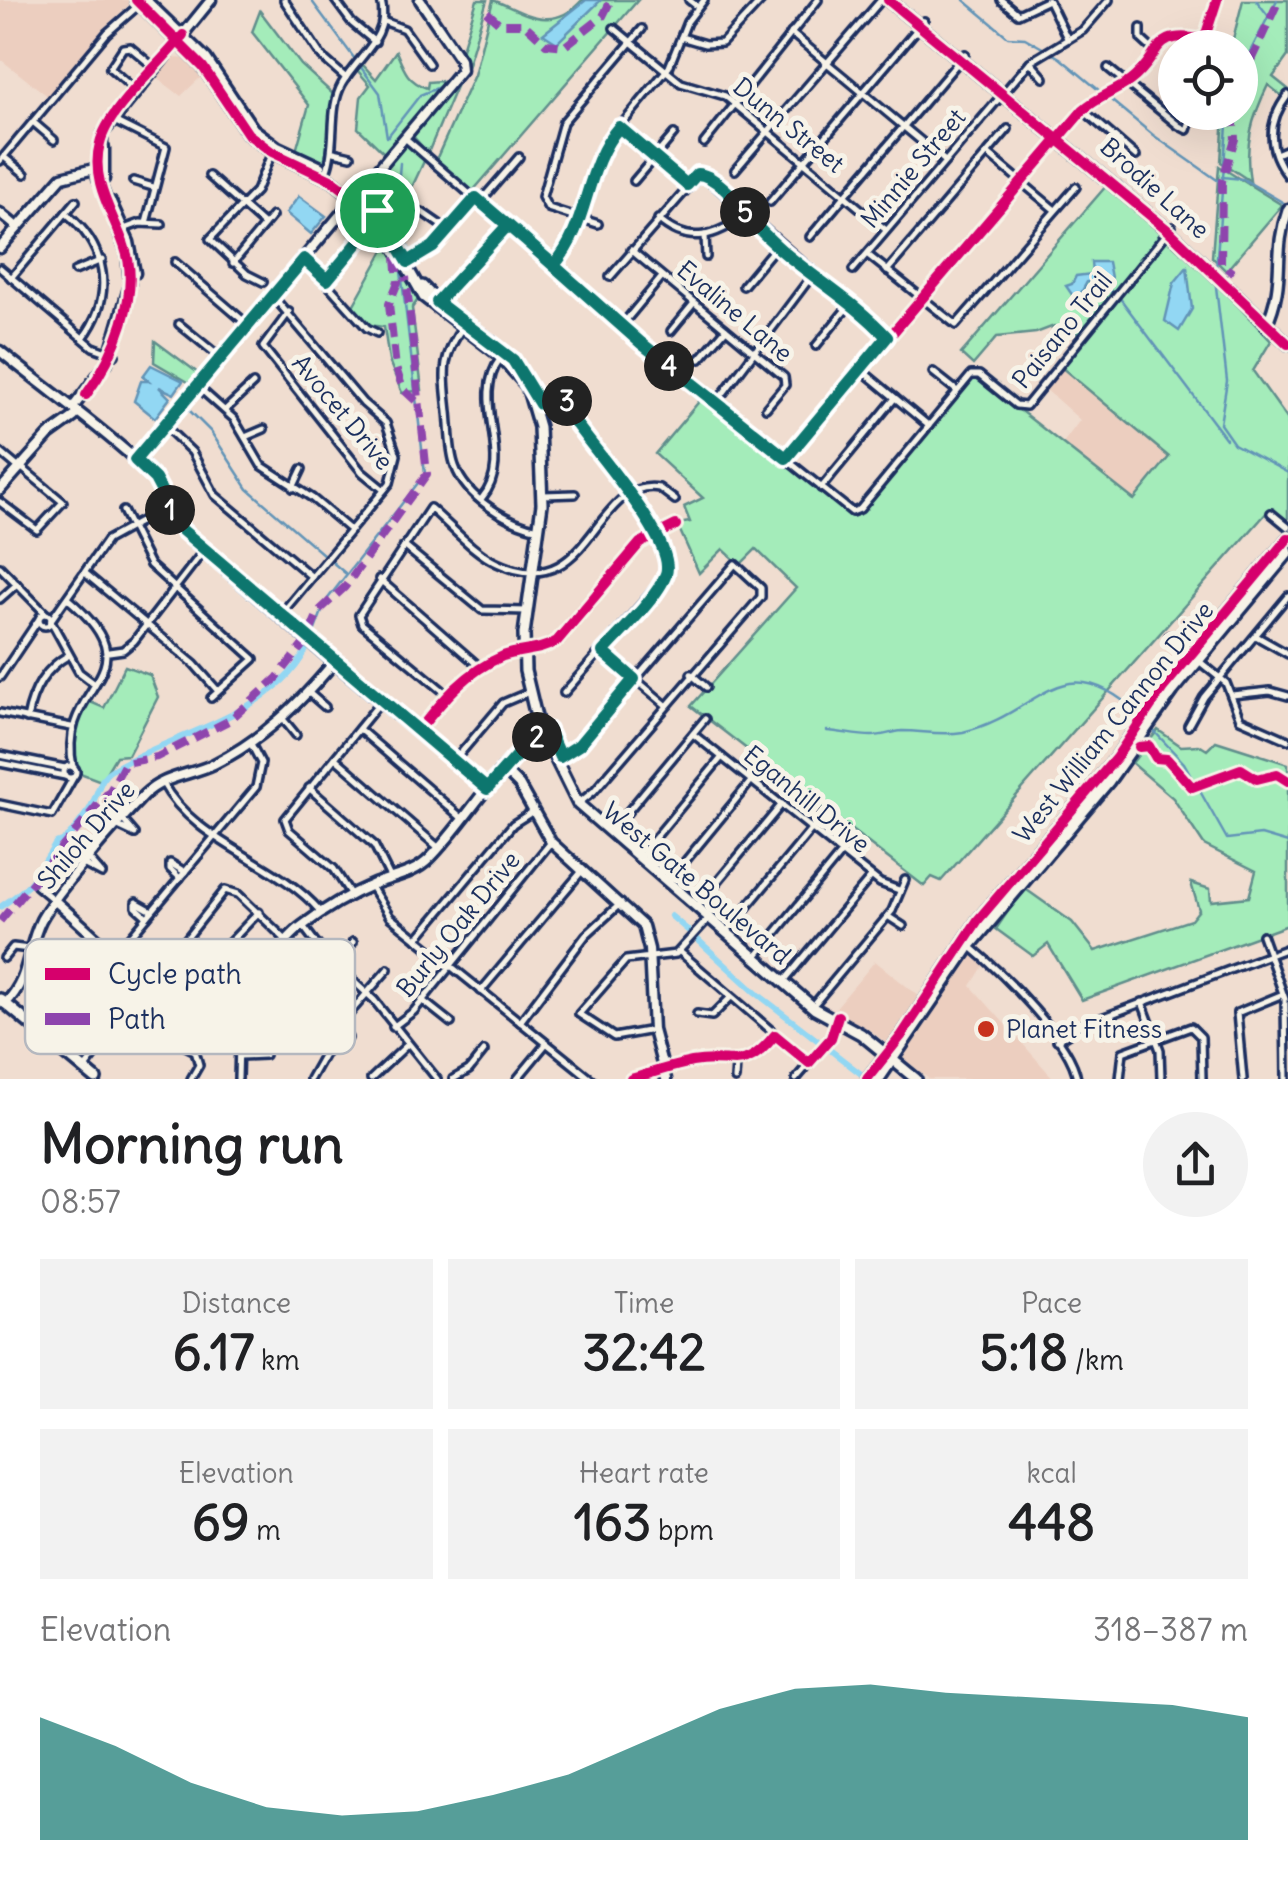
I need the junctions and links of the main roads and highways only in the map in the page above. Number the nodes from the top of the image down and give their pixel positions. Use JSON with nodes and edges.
{"nodes":[{"id":1,"x":884,"y":0,"type":"edge"},
{"id":2,"x":897,"y":0,"type":"edge"},
{"id":3,"x":140,"y":2,"type":"edge"},
{"id":4,"x":922,"y":24,"type":"junction"},
{"id":5,"x":181,"y":38,"type":"junction"},
{"id":6,"x":274,"y":149,"type":"junction"},
{"id":7,"x":357,"y":196,"type":"junction"},
{"id":8,"x":405,"y":264,"type":"junction"},
{"id":9,"x":464,"y":326,"type":"junction"},
{"id":10,"x":1288,"y":340,"type":"edge"},
{"id":11,"x":538,"y":405,"type":"junction"},
{"id":12,"x":544,"y":495,"type":"junction"},
{"id":13,"x":1288,"y":538,"type":"edge"},
{"id":14,"x":1288,"y":553,"type":"edge"},
{"id":15,"x":535,"y":572,"type":"junction"},
{"id":16,"x":527,"y":652,"type":"junction"},
{"id":17,"x":1194,"y":657,"type":"junction"},
{"id":18,"x":545,"y":732,"type":"junction"},
{"id":19,"x":580,"y":802,"type":"junction"},
{"id":20,"x":611,"y":832,"type":"junction"},
{"id":21,"x":668,"y":881,"type":"junction"},
{"id":22,"x":727,"y":931,"type":"junction"},
{"id":23,"x":785,"y":980,"type":"junction"},
{"id":24,"x":2,"y":1004,"type":"edge"},
{"id":25,"x":837,"y":1019,"type":"junction"},
{"id":26,"x":25,"y":1022,"type":"edge"},
{"id":27,"x":65,"y":1054,"type":"edge"},
{"id":28,"x":892,"y":1056,"type":"junction"},
{"id":29,"x":96,"y":1079,"type":"edge"},
{"id":30,"x":867,"y":1079,"type":"edge"},
{"id":31,"x":878,"y":1079,"type":"edge"},
{"id":32,"x":916,"y":1079,"type":"edge"},
{"id":33,"x":924,"y":1079,"type":"edge"}],
"edges":[{"from":1,"to":4,"type":"main road","name":"Brodie Lane"},
{"from":2,"to":4,"type":"main road","name":"Brodie Lane"},
{"from":3,"to":5,"type":"main road","name":"West Gate Boulevard"},
{"from":4,"to":10,"type":"main road","name":"Brodie Lane"},
{"from":5,"to":6,"type":"main road","name":"West Gate Boulevard"},
{"from":5,"to":6,"type":"main road","name":"West Gate Boulevard"},
{"from":6,"to":7,"type":"main road","name":"West Gate Boulevard"},
{"from":6,"to":7,"type":"main road","name":"West Gate Boulevard"},
{"from":7,"to":8,"type":"main road","name":"West Gate Boulevard"},
{"from":7,"to":8,"type":"main road","name":"West Gate Boulevard"},
{"from":8,"to":9,"type":"main road","name":"West Gate Boulevard"},
{"from":8,"to":9,"type":"main road","name":"West Gate Boulevard"},
{"from":9,"to":11,"type":"main road","name":"West Gate Boulevard"},
{"from":9,"to":11,"type":"main road","name":"West Gate Boulevard"},
{"from":11,"to":12,"type":"main road","name":"West Gate Boulevard"},
{"from":12,"to":15,"type":"main road","name":"West Gate Boulevard"},
{"from":12,"to":15,"type":"main road","name":"West Gate Boulevard"},
{"from":13,"to":17,"type":"main road","name":"West William Cannon Drive"},
{"from":14,"to":17,"type":"main road","name":"West William Cannon Drive"},
{"from":15,"to":16,"type":"main road","name":"West Gate Boulevard"},
{"from":15,"to":16,"type":"main road","name":"West Gate Boulevard"},
{"from":16,"to":18,"type":"main road","name":"West Gate Boulevard"},
{"from":16,"to":18,"type":"main road","name":"West Gate Boulevard"},
{"from":17,"to":28,"type":"main road","name":"West William Cannon Drive"},
{"from":18,"to":19,"type":"main road","name":"West Gate Boulevard"},
{"from":18,"to":19,"type":"main road","name":"West Gate Boulevard"},
{"from":19,"to":20,"type":"main road","name":"West Gate Boulevard"},
{"from":20,"to":21,"type":"main road","name":"West Gate Boulevard"},
{"from":20,"to":21,"type":"main road","name":"West Gate Boulevard"},
{"from":21,"to":22,"type":"main road","name":"West Gate Boulevard"},
{"from":21,"to":22,"type":"main road","name":"West Gate Boulevard"},
{"from":22,"to":23,"type":"main road","name":"West Gate Boulevard"},
{"from":22,"to":23,"type":"main road","name":"West Gate Boulevard"},
{"from":23,"to":25,"type":"main road","name":"West Gate Boulevard"},
{"from":23,"to":25,"type":"main road","name":"West Gate Boulevard"},
{"from":24,"to":26,"type":"main road"},
{"from":25,"to":28,"type":"main road","name":"West Gate Boulevard"},
{"from":27,"to":29,"type":"main road"},
{"from":28,"to":30,"type":"main road","name":"West William Cannon Drive"},
{"from":28,"to":31,"type":"main road","name":"West William Cannon Drive"},
{"from":28,"to":32,"type":"main road","name":"West Gate Boulevard"},
{"from":28,"to":33,"type":"main road","name":"West Gate Boulevard"}]}
